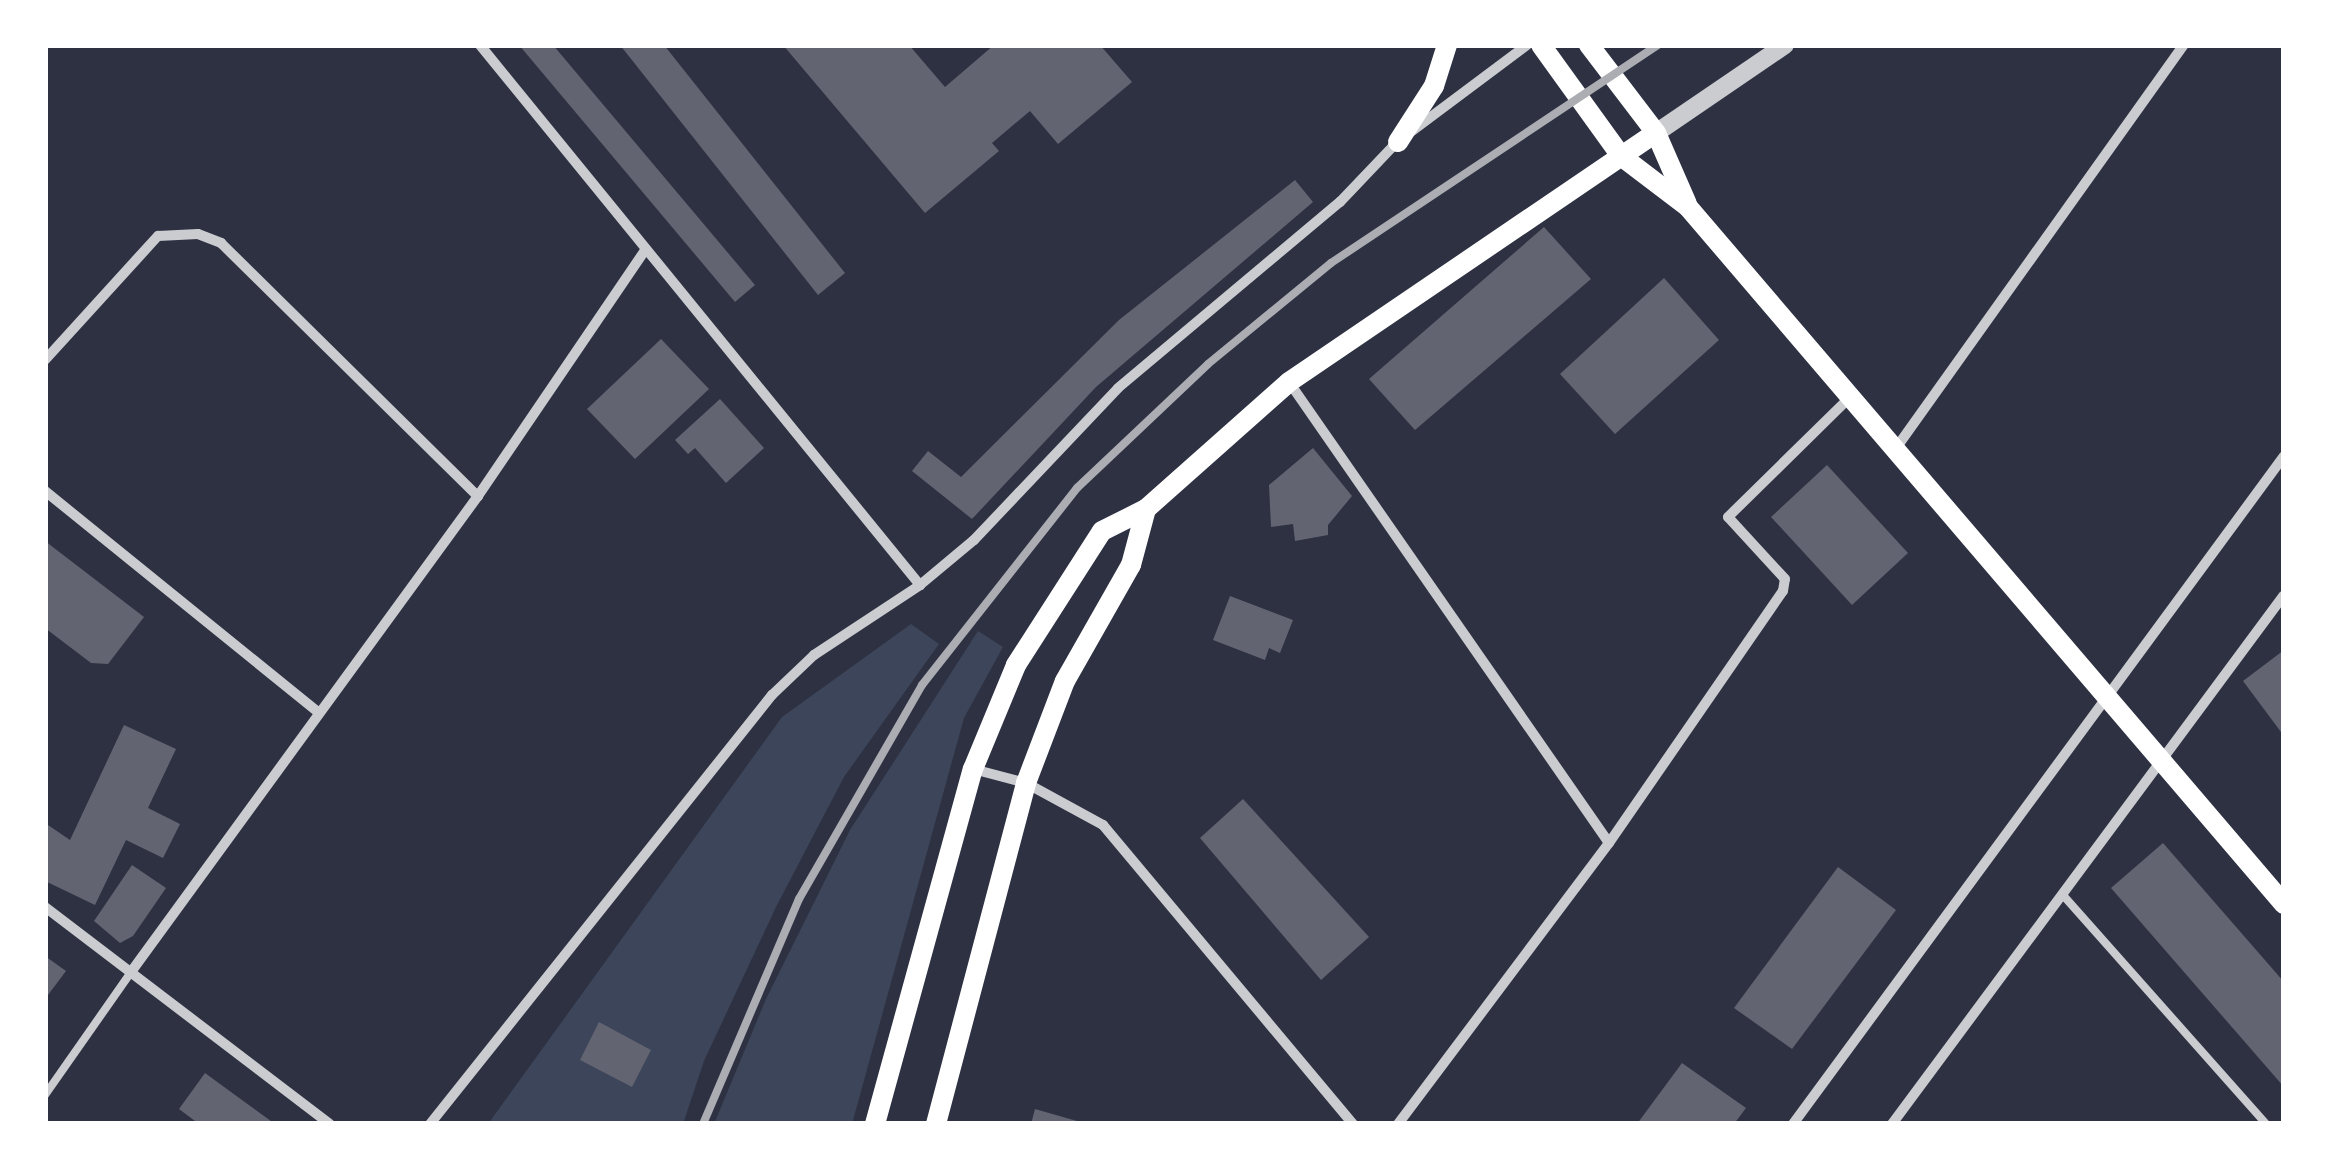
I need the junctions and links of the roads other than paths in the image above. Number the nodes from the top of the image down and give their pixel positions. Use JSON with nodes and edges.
{"nodes":[{"id":1,"x":480,"y":45,"type":"edge"},
{"id":2,"x":1447,"y":45,"type":"edge"},
{"id":3,"x":1527,"y":45,"type":"edge"},
{"id":4,"x":1541,"y":45,"type":"edge"},
{"id":5,"x":1589,"y":45,"type":"edge"},
{"id":6,"x":1785,"y":45,"type":"edge"},
{"id":7,"x":2184,"y":45,"type":"edge"},
{"id":8,"x":1656,"y":133,"type":"junction"},
{"id":9,"x":1398,"y":142,"type":"junction"},
{"id":10,"x":1621,"y":156,"type":"junction"},
{"id":11,"x":1688,"y":208,"type":"junction"},
{"id":12,"x":644,"y":252,"type":"junction"},
{"id":13,"x":45,"y":360,"type":"edge"},
{"id":14,"x":1289,"y":382,"type":"junction"},
{"id":15,"x":1847,"y":400,"type":"junction"},
{"id":16,"x":1893,"y":452,"type":"junction"},
{"id":17,"x":2284,"y":456,"type":"edge"},
{"id":18,"x":45,"y":491,"type":"edge"},
{"id":19,"x":478,"y":496,"type":"junction"},
{"id":20,"x":1146,"y":510,"type":"junction"},
{"id":21,"x":920,"y":585,"type":"junction"},
{"id":22,"x":2284,"y":594,"type":"edge"},
{"id":23,"x":2107,"y":696,"type":"junction"},
{"id":24,"x":318,"y":712,"type":"junction"},
{"id":25,"x":2162,"y":758,"type":"junction"},
{"id":26,"x":973,"y":769,"type":"junction"},
{"id":27,"x":1026,"y":783,"type":"junction"},
{"id":28,"x":1609,"y":843,"type":"junction"},
{"id":29,"x":2062,"y":894,"type":"junction"},
{"id":30,"x":2284,"y":904,"type":"edge"},
{"id":31,"x":45,"y":906,"type":"edge"},
{"id":32,"x":131,"y":972,"type":"junction"},
{"id":33,"x":45,"y":1095,"type":"edge"},
{"id":34,"x":330,"y":1124,"type":"edge"},
{"id":35,"x":430,"y":1124,"type":"edge"},
{"id":36,"x":875,"y":1124,"type":"edge"},
{"id":37,"x":936,"y":1124,"type":"edge"},
{"id":38,"x":1354,"y":1124,"type":"edge"},
{"id":39,"x":1398,"y":1124,"type":"edge"},
{"id":40,"x":1793,"y":1124,"type":"edge"},
{"id":41,"x":1892,"y":1124,"type":"edge"},
{"id":42,"x":2266,"y":1124,"type":"edge"}],
"edges":[{"from":1,"to":12,"type":"street"},
{"from":2,"to":9,"type":"main road"},
{"from":3,"to":9,"type":"street"},
{"from":4,"to":10,"type":"main road"},
{"from":5,"to":8,"type":"main road"},
{"from":6,"to":8,"type":"street"},
{"from":7,"to":16,"type":"street"},
{"from":8,"to":10,"type":"main road"},
{"from":8,"to":11,"type":"main road"},
{"from":9,"to":21,"type":"street"},
{"from":10,"to":11,"type":"main road"},
{"from":10,"to":14,"type":"main road"},
{"from":11,"to":15,"type":"main road"},
{"from":12,"to":19,"type":"street"},
{"from":12,"to":21,"type":"street"},
{"from":13,"to":19,"type":"street"},
{"from":14,"to":20,"type":"main road"},
{"from":14,"to":28,"type":"street"},
{"from":15,"to":16,"type":"main road"},
{"from":15,"to":28,"type":"street"},
{"from":16,"to":23,"type":"main road"},
{"from":17,"to":23,"type":"street"},
{"from":18,"to":24,"type":"street"},
{"from":19,"to":24,"type":"street"},
{"from":20,"to":26,"type":"main road"},
{"from":20,"to":27,"type":"main road"},
{"from":21,"to":35,"type":"street"},
{"from":22,"to":25,"type":"street"},
{"from":23,"to":25,"type":"main road"},
{"from":23,"to":40,"type":"street"},
{"from":24,"to":32,"type":"street"},
{"from":25,"to":29,"type":"street"},
{"from":25,"to":30,"type":"main road"},
{"from":26,"to":27,"type":"street"},
{"from":26,"to":36,"type":"main road"},
{"from":27,"to":37,"type":"main road"},
{"from":27,"to":38,"type":"street"},
{"from":28,"to":39,"type":"street"},
{"from":29,"to":41,"type":"street"},
{"from":29,"to":42,"type":"lane"},
{"from":31,"to":32,"type":"street"},
{"from":32,"to":33,"type":"lane"},
{"from":32,"to":34,"type":"street"}]}
